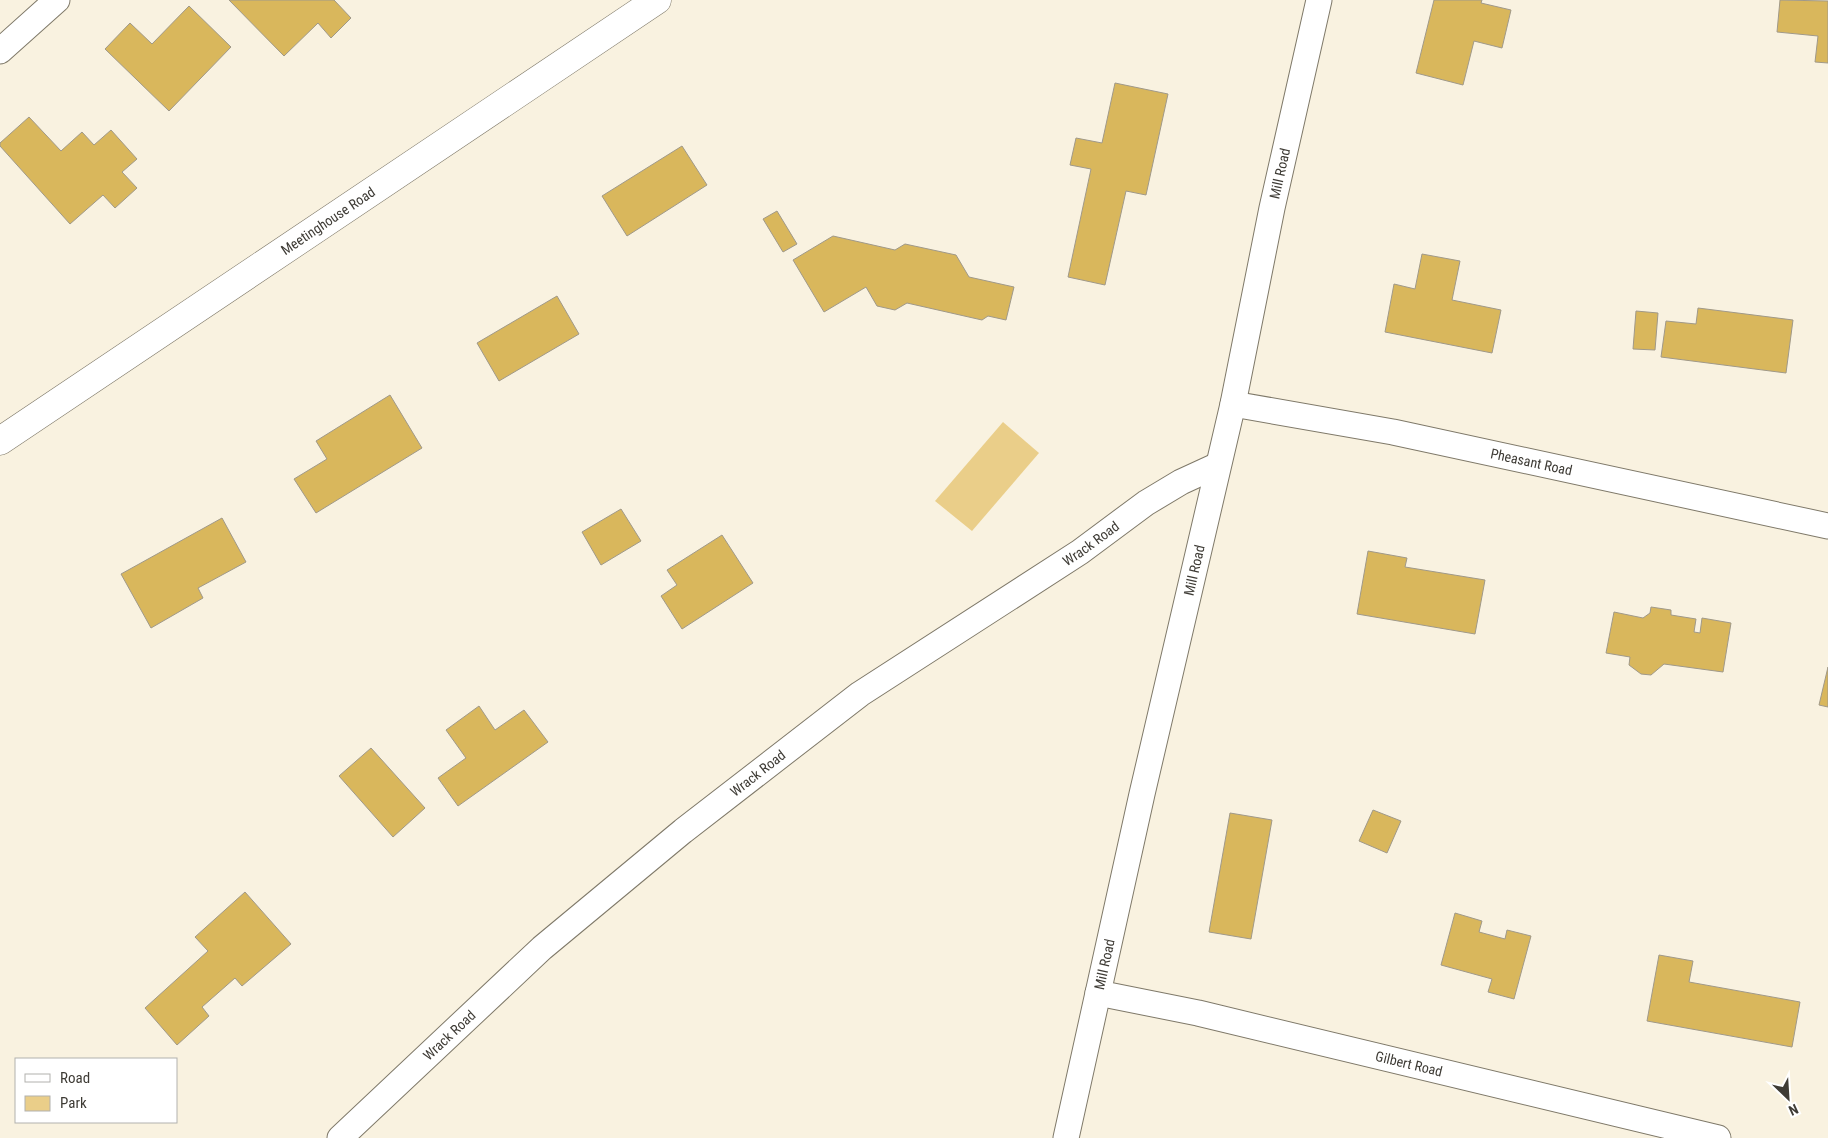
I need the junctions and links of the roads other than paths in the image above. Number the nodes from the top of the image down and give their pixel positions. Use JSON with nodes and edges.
{"nodes":[{"id":1,"x":57,"y":0,"type":"edge"},
{"id":2,"x":657,"y":0,"type":"edge"},
{"id":3,"x":1319,"y":0,"type":"edge"},
{"id":4,"x":0,"y":51,"type":"edge"},
{"id":5,"x":1233,"y":404,"type":"junction"},
{"id":6,"x":0,"y":441,"type":"edge"},
{"id":7,"x":1218,"y":465,"type":"junction"},
{"id":8,"x":1828,"y":526,"type":"edge"},
{"id":9,"x":1098,"y":993,"type":"junction"},
{"id":10,"x":340,"y":1138,"type":"edge"},
{"id":11,"x":1066,"y":1138,"type":"edge"},
{"id":12,"x":1718,"y":1138,"type":"edge"}],
"edges":[{"from":1,"to":4,"type":"street"},
{"from":2,"to":6,"type":"street","name":"Meetinghouse Road"},
{"from":3,"to":5,"type":"street","name":"Mill Road"},
{"from":5,"to":7,"type":"street","name":"Mill Road"},
{"from":5,"to":8,"type":"street","name":"Pheasant Road"},
{"from":7,"to":9,"type":"street","name":"Mill Road"},
{"from":7,"to":10,"type":"street","name":"Wrack Road"},
{"from":9,"to":11,"type":"street","name":"Mill Road"},
{"from":9,"to":12,"type":"street","name":"Gilbert Road"}]}
